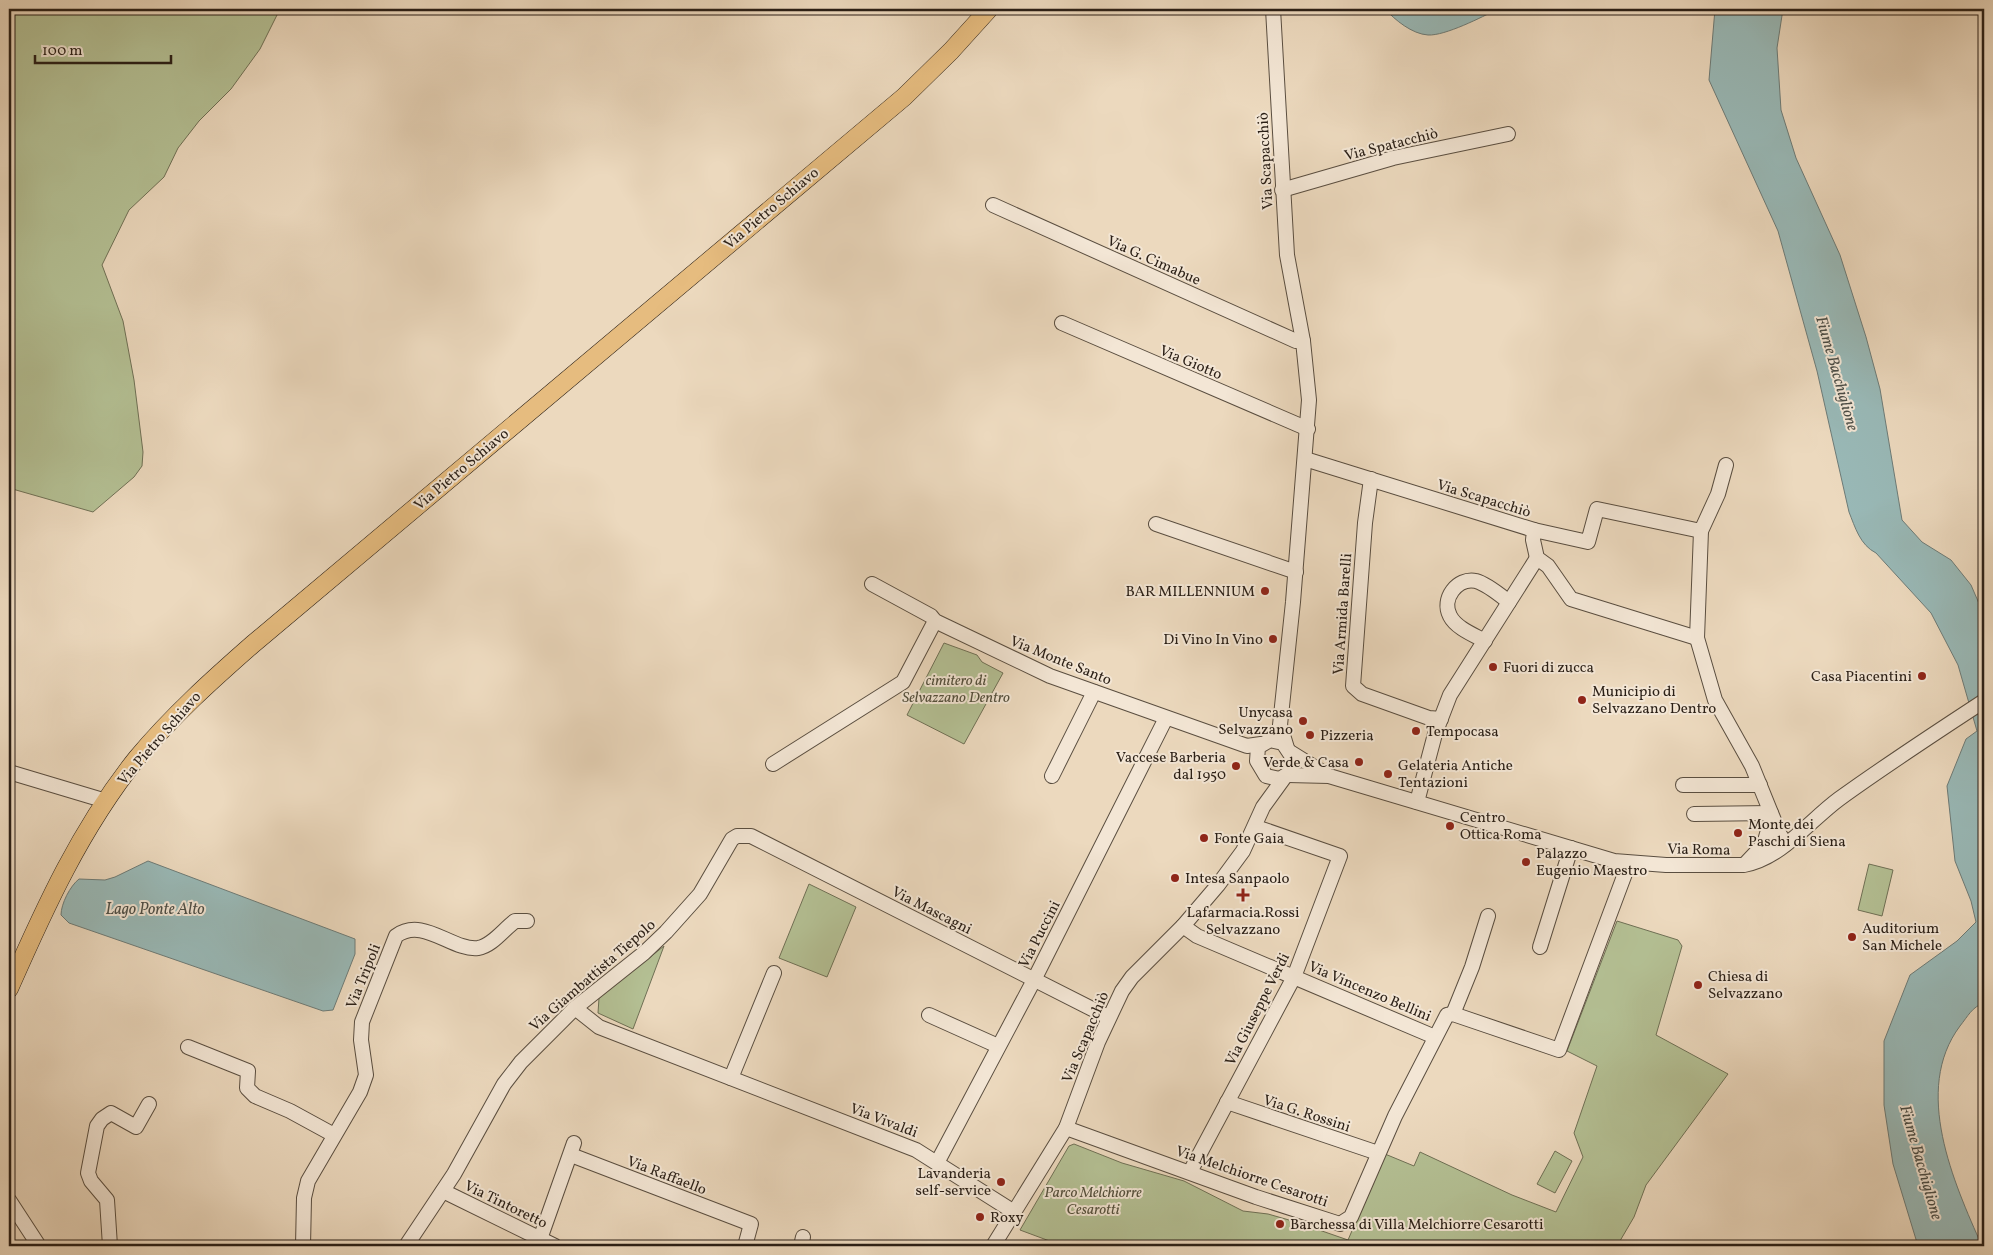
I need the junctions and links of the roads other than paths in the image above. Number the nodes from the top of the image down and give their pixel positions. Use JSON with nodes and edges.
{"nodes":[{"id":1,"x":989,"y":9,"type":"edge"},
{"id":2,"x":1273,"y":9,"type":"edge"},
{"id":3,"x":1508,"y":134,"type":"dead end"},
{"id":4,"x":1282,"y":190,"type":"junction"},
{"id":5,"x":993,"y":205,"type":"dead end"},
{"id":6,"x":1062,"y":323,"type":"dead end"},
{"id":7,"x":1303,"y":341,"type":"junction"},
{"id":8,"x":1308,"y":429,"type":"junction"},
{"id":9,"x":1306,"y":459,"type":"junction"},
{"id":10,"x":1726,"y":466,"type":"dead end"},
{"id":11,"x":1371,"y":479,"type":"junction"},
{"id":12,"x":1156,"y":524,"type":"dead end"},
{"id":13,"x":1534,"y":530,"type":"junction"},
{"id":14,"x":1701,"y":531,"type":"junction"},
{"id":15,"x":1538,"y":558,"type":"junction"},
{"id":16,"x":1296,"y":572,"type":"junction"},
{"id":17,"x":872,"y":584,"type":"dead end"},
{"id":18,"x":1510,"y":602,"type":"junction"},
{"id":19,"x":935,"y":622,"type":"junction"},
{"id":20,"x":1697,"y":638,"type":"junction"},
{"id":21,"x":1484,"y":641,"type":"junction"},
{"id":22,"x":1094,"y":692,"type":"junction"},
{"id":23,"x":1984,"y":701,"type":"edge"},
{"id":24,"x":1166,"y":718,"type":"junction"},
{"id":25,"x":1441,"y":719,"type":"junction"},
{"id":26,"x":1280,"y":726,"type":"junction"},
{"id":27,"x":1257,"y":747,"type":"junction"},
{"id":28,"x":1288,"y":750,"type":"junction"},
{"id":29,"x":773,"y":764,"type":"dead end"},
{"id":30,"x":9,"y":772,"type":"edge"},
{"id":31,"x":1263,"y":772,"type":"junction"},
{"id":32,"x":1052,"y":776,"type":"dead end"},
{"id":33,"x":1329,"y":776,"type":"junction"},
{"id":34,"x":1286,"y":777,"type":"junction"},
{"id":35,"x":1683,"y":785,"type":"dead end"},
{"id":36,"x":1760,"y":785,"type":"junction"},
{"id":37,"x":106,"y":801,"type":"junction"},
{"id":38,"x":1417,"y":802,"type":"junction"},
{"id":39,"x":1263,"y":807,"type":"junction"},
{"id":40,"x":1694,"y":814,"type":"dead end"},
{"id":41,"x":1772,"y":815,"type":"junction"},
{"id":42,"x":1256,"y":827,"type":"junction"},
{"id":43,"x":1769,"y":833,"type":"junction"},
{"id":44,"x":740,"y":835,"type":"joint"},
{"id":45,"x":1786,"y":844,"type":"junction"},
{"id":46,"x":1571,"y":848,"type":"junction"},
{"id":47,"x":1772,"y":854,"type":"junction"},
{"id":48,"x":1629,"y":863,"type":"junction"},
{"id":49,"x":1744,"y":866,"type":"junction"},
{"id":50,"x":1488,"y":916,"type":"dead end"},
{"id":51,"x":527,"y":921,"type":"dead end"},
{"id":52,"x":1183,"y":926,"type":"junction"},
{"id":53,"x":1540,"y":948,"type":"dead end"},
{"id":54,"x":774,"y":973,"type":"dead end"},
{"id":55,"x":1294,"y":977,"type":"junction"},
{"id":56,"x":1034,"y":980,"type":"junction"},
{"id":57,"x":9,"y":989,"type":"edge"},
{"id":58,"x":576,"y":1008,"type":"junction"},
{"id":59,"x":929,"y":1014,"type":"dead end"},
{"id":60,"x":1453,"y":1014,"type":"junction"},
{"id":61,"x":1108,"y":1016,"type":"junction"},
{"id":62,"x":1435,"y":1037,"type":"junction"},
{"id":63,"x":998,"y":1046,"type":"junction"},
{"id":64,"x":188,"y":1047,"type":"dead end"},
{"id":65,"x":731,"y":1078,"type":"junction"},
{"id":66,"x":1227,"y":1102,"type":"junction"},
{"id":67,"x":149,"y":1104,"type":"dead end"},
{"id":68,"x":1066,"y":1128,"type":"junction"},
{"id":69,"x":334,"y":1135,"type":"junction"},
{"id":70,"x":1378,"y":1153,"type":"junction"},
{"id":71,"x":937,"y":1163,"type":"junction"},
{"id":72,"x":1190,"y":1172,"type":"junction"},
{"id":73,"x":443,"y":1190,"type":"junction"},
{"id":74,"x":9,"y":1200,"type":"edge"},
{"id":75,"x":1014,"y":1212,"type":"junction"},
{"id":76,"x":540,"y":1240,"type":"junction"},
{"id":77,"x":39,"y":1246,"type":"edge"},
{"id":78,"x":110,"y":1246,"type":"edge"},
{"id":79,"x":303,"y":1246,"type":"edge"},
{"id":80,"x":406,"y":1246,"type":"edge"},
{"id":81,"x":555,"y":1246,"type":"edge"},
{"id":82,"x":745,"y":1246,"type":"edge"},
{"id":83,"x":993,"y":1246,"type":"edge"}],
"edges":[{"from":1,"to":37,"type":"main road","name":"Via Pietro Schiavo"},
{"from":2,"to":4,"type":"street","name":"Via Scapacchiò"},
{"from":3,"to":4,"type":"street","name":"Via Spatacchiò"},
{"from":4,"to":7,"type":"street","name":"Via Scapacchiò"},
{"from":5,"to":7,"type":"street","name":"Via G. Cimabue"},
{"from":6,"to":8,"type":"street","name":"Via Giotto"},
{"from":7,"to":8,"type":"street","name":"Via Scapacchiò"},
{"from":8,"to":9,"type":"street","name":"Via Scapacchiò"},
{"from":9,"to":11,"type":"street","name":"Via Scapacchiò"},
{"from":9,"to":16,"type":"street","name":"Via Scapacchiò"},
{"from":10,"to":14,"type":"street"},
{"from":11,"to":13,"type":"street","name":"Via Scapacchiò"},
{"from":11,"to":25,"type":"street","name":"Via Armida Barelli"},
{"from":12,"to":16,"type":"street"},
{"from":13,"to":14,"type":"street"},
{"from":13,"to":15,"type":"street","name":"Via Scapacchiò"},
{"from":14,"to":20,"type":"street"},
{"from":15,"to":18,"type":"street"},
{"from":15,"to":20,"type":"street"},
{"from":16,"to":26,"type":"street","name":"Via Scapacchiò"},
{"from":17,"to":19,"type":"street","name":"Via Monte Santo"},
{"from":18,"to":21,"type":"street"},
{"from":18,"to":21,"type":"street"},
{"from":19,"to":22,"type":"street","name":"Via Monte Santo"},
{"from":19,"to":29,"type":"street"},
{"from":20,"to":36,"type":"street"},
{"from":21,"to":25,"type":"street"},
{"from":22,"to":24,"type":"street","name":"Via Monte Santo"},
{"from":22,"to":32,"type":"street"},
{"from":23,"to":45,"type":"street","name":"Via Roma"},
{"from":24,"to":27,"type":"street","name":"Via Monte Santo"},
{"from":24,"to":56,"type":"street","name":"Via Puccini"},
{"from":25,"to":38,"type":"street"},
{"from":26,"to":27,"type":"street"},
{"from":26,"to":28,"type":"street","name":"Via Scapacchiò"},
{"from":27,"to":28,"type":"street"},
{"from":27,"to":31,"type":"street"},
{"from":28,"to":33,"type":"street","name":"Via Roma"},
{"from":28,"to":34,"type":"street"},
{"from":30,"to":37,"type":"street"},
{"from":31,"to":34,"type":"street"},
{"from":31,"to":39,"type":"street","name":"Via Scapacchiò"},
{"from":33,"to":34,"type":"street","name":"Via Roma"},
{"from":33,"to":38,"type":"street","name":"Via Roma"},
{"from":34,"to":39,"type":"street","name":"Via Scapacchiò"},
{"from":35,"to":36,"type":"street"},
{"from":36,"to":41,"type":"street"},
{"from":37,"to":57,"type":"main road","name":"Via Pietro Schiavo"},
{"from":38,"to":46,"type":"street","name":"Via Roma"},
{"from":39,"to":42,"type":"street","name":"Via Scapacchiò"},
{"from":40,"to":41,"type":"street"},
{"from":41,"to":43,"type":"street"},
{"from":41,"to":45,"type":"street"},
{"from":42,"to":52,"type":"street","name":"Via Scapacchiò"},
{"from":42,"to":55,"type":"street","name":"Via Giuseppe Verdi"},
{"from":43,"to":47,"type":"street"},
{"from":43,"to":49,"type":"street"},
{"from":44,"to":56,"type":"street","name":"Via Mascagni"},
{"from":44,"to":58,"type":"street","name":"Via Giambattista Tiepolo"},
{"from":45,"to":47,"type":"street","name":"Via Roma"},
{"from":46,"to":48,"type":"street","name":"Via Roma"},
{"from":46,"to":53,"type":"street"},
{"from":47,"to":49,"type":"street","name":"Via Roma"},
{"from":48,"to":49,"type":"street","name":"Via Roma"},
{"from":48,"to":60,"type":"street"},
{"from":50,"to":60,"type":"street","name":"Via Melchiorre Cesarotti"},
{"from":51,"to":69,"type":"street","name":"Via Tripoli"},
{"from":52,"to":55,"type":"street","name":"Via Vincenzo Bellini"},
{"from":52,"to":61,"type":"street","name":"Via Scapacchiò"},
{"from":54,"to":65,"type":"street"},
{"from":55,"to":62,"type":"street","name":"Via Vincenzo Bellini"},
{"from":55,"to":66,"type":"street","name":"Via Giuseppe Verdi"},
{"from":56,"to":61,"type":"street","name":"Via Mascagni"},
{"from":56,"to":63,"type":"street","name":"Via Puccini"},
{"from":58,"to":65,"type":"street","name":"Via Vivaldi"},
{"from":58,"to":73,"type":"street","name":"Via Giambattista Tiepolo"},
{"from":59,"to":63,"type":"street"},
{"from":60,"to":62,"type":"street","name":"Via Melchiorre Cesarotti"},
{"from":61,"to":68,"type":"street","name":"Via Scapacchiò"},
{"from":62,"to":70,"type":"street","name":"Via Melchiorre Cesarotti"},
{"from":63,"to":71,"type":"street","name":"Via Puccini"},
{"from":64,"to":69,"type":"street"},
{"from":65,"to":71,"type":"street","name":"Via Vivaldi"},
{"from":66,"to":70,"type":"street","name":"Via G. Rossini"},
{"from":66,"to":72,"type":"street","name":"Via Giuseppe Verdi"},
{"from":67,"to":78,"type":"street"},
{"from":68,"to":72,"type":"street","name":"Via Melchiorre Cesarotti"},
{"from":68,"to":75,"type":"street","name":"Via Scapacchiò"},
{"from":69,"to":79,"type":"street","name":"Via Tripoli"},
{"from":70,"to":72,"type":"street","name":"Via Melchiorre Cesarotti"},
{"from":71,"to":75,"type":"street","name":"Via Vivaldi"},
{"from":73,"to":76,"type":"street","name":"Via Tintoretto"},
{"from":73,"to":80,"type":"street","name":"Via Giambattista Tiepolo"},
{"from":74,"to":77,"type":"street"},
{"from":75,"to":83,"type":"street","name":"Via Scapacchiò"},
{"from":76,"to":81,"type":"street","name":"Via Tintoretto"},
{"from":76,"to":82,"type":"street","name":"Via Raffaello"}]}
